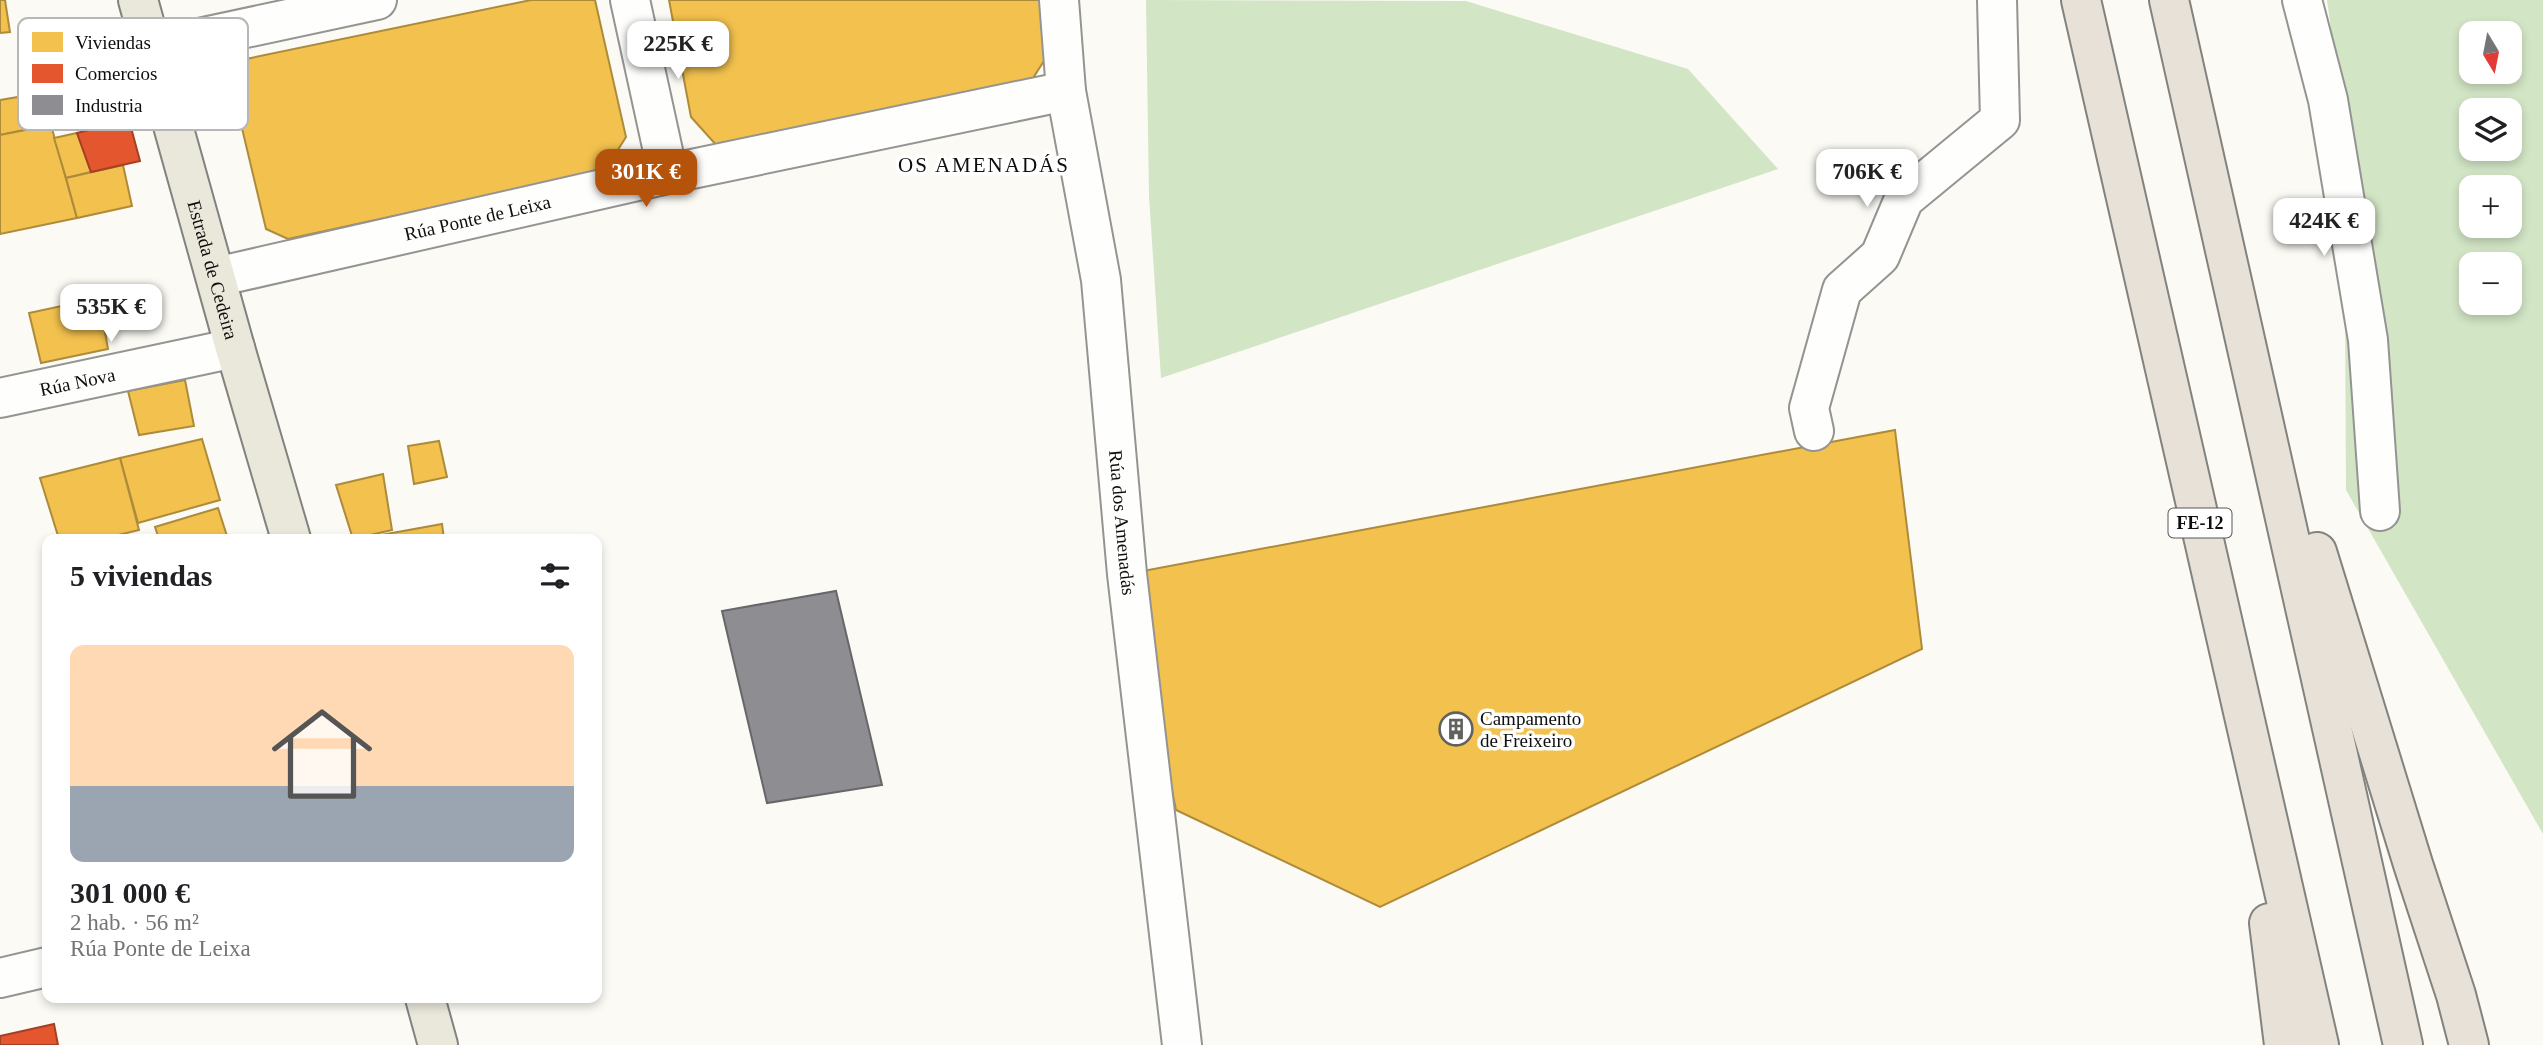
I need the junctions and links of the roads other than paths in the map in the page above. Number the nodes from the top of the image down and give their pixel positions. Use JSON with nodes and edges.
{"nodes":[{"id":1,"x":138,"y":0,"type":"edge"},
{"id":2,"x":377,"y":0,"type":"edge"},
{"id":3,"x":630,"y":0,"type":"edge"},
{"id":4,"x":1059,"y":0,"type":"edge"},
{"id":5,"x":1997,"y":0,"type":"edge"},
{"id":6,"x":2081,"y":0,"type":"edge"},
{"id":7,"x":2169,"y":0,"type":"edge"},
{"id":8,"x":2302,"y":0,"type":"edge"},
{"id":9,"x":143,"y":18,"type":"edge"},
{"id":10,"x":248,"y":28,"type":"edge"},
{"id":11,"x":1066,"y":91,"type":"junction"},
{"id":12,"x":175,"y":130,"type":"edge"},
{"id":13,"x":2204,"y":154,"type":"junction"},
{"id":14,"x":667,"y":174,"type":"junction"},
{"id":15,"x":216,"y":277,"type":"junction"},
{"id":16,"x":235,"y":348,"type":"junction"},
{"id":17,"x":0,"y":398,"type":"edge"},
{"id":18,"x":1814,"y":431,"type":"dead end"},
{"id":19,"x":2380,"y":510,"type":"dead end"},
{"id":20,"x":290,"y":534,"type":"edge"},
{"id":21,"x":2241,"y":702,"type":"junction"},
{"id":22,"x":42,"y":968,"type":"edge"},
{"id":23,"x":0,"y":978,"type":"edge"},
{"id":24,"x":426,"y":1003,"type":"edge"},
{"id":25,"x":438,"y":1045,"type":"edge"},
{"id":26,"x":1182,"y":1045,"type":"edge"},
{"id":27,"x":2284,"y":1045,"type":"edge"},
{"id":28,"x":2319,"y":1045,"type":"edge"},
{"id":29,"x":2403,"y":1045,"type":"edge"},
{"id":30,"x":2469,"y":1045,"type":"edge"}],
"edges":[{"from":1,"to":9,"type":"main road","name":"Estrada de Cedeira"},
{"from":2,"to":10,"type":"street"},
{"from":3,"to":14,"type":"street"},
{"from":4,"to":11,"type":"street","name":"Rúa dos Amenadás"},
{"from":5,"to":18,"type":"street"},
{"from":6,"to":21,"type":"highway","number":"FE-12"},
{"from":7,"to":13,"type":"highway"},
{"from":8,"to":19,"type":"street"},
{"from":11,"to":14,"type":"street","name":"Rúa Ponte de Leixa"},
{"from":11,"to":26,"type":"street","name":"Rúa dos Amenadás"},
{"from":12,"to":15,"type":"main road","name":"Estrada de Cedeira"},
{"from":13,"to":29,"type":"highway"},
{"from":13,"to":30,"type":"highway"},
{"from":14,"to":15,"type":"street","name":"Rúa Ponte de Leixa"},
{"from":15,"to":16,"type":"main road","name":"Estrada de Cedeira"},
{"from":16,"to":17,"type":"street","name":"Rúa Nova"},
{"from":16,"to":20,"type":"main road","name":"Estrada de Cedeira"},
{"from":21,"to":27,"type":"highway"},
{"from":21,"to":28,"type":"highway","number":"FE-12"},
{"from":22,"to":23,"type":"street"},
{"from":24,"to":25,"type":"main road"}]}
